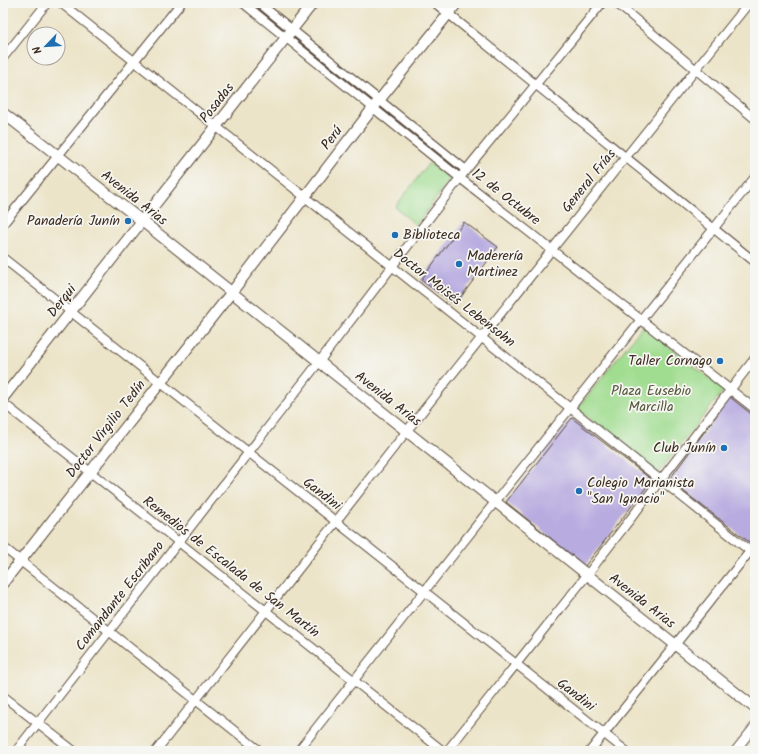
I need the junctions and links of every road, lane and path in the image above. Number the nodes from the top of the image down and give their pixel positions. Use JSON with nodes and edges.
{"nodes":[{"id":1,"x":47,"y":3,"type":"edge"},
{"id":2,"x":61,"y":3,"type":"edge"},
{"id":3,"x":181,"y":3,"type":"edge"},
{"id":4,"x":243,"y":3,"type":"edge"},
{"id":5,"x":260,"y":3,"type":"edge"},
{"id":6,"x":313,"y":3,"type":"edge"},
{"id":7,"x":435,"y":3,"type":"edge"},
{"id":8,"x":458,"y":3,"type":"edge"},
{"id":9,"x":602,"y":3,"type":"edge"},
{"id":10,"x":616,"y":3,"type":"edge"},
{"id":11,"x":749,"y":3,"type":"edge"},
{"id":12,"x":449,"y":14,"type":"junction"},
{"id":13,"x":292,"y":29,"type":"junction"},
{"id":14,"x":285,"y":38,"type":"junction"},
{"id":15,"x":3,"y":58,"type":"edge"},
{"id":16,"x":134,"y":61,"type":"junction"},
{"id":17,"x":696,"y":69,"type":"junction"},
{"id":18,"x":535,"y":85,"type":"junction"},
{"id":19,"x":379,"y":100,"type":"junction"},
{"id":20,"x":373,"y":108,"type":"junction"},
{"id":21,"x":3,"y":113,"type":"edge"},
{"id":22,"x":755,"y":119,"type":"edge"},
{"id":23,"x":216,"y":126,"type":"junction"},
{"id":24,"x":58,"y":157,"type":"junction"},
{"id":25,"x":625,"y":157,"type":"junction"},
{"id":26,"x":466,"y":170,"type":"junction"},
{"id":27,"x":755,"y":177,"type":"edge"},
{"id":28,"x":460,"y":178,"type":"junction"},
{"id":29,"x":305,"y":196,"type":"junction"},
{"id":30,"x":142,"y":221,"type":"junction"},
{"id":31,"x":3,"y":224,"type":"edge"},
{"id":32,"x":714,"y":230,"type":"junction"},
{"id":33,"x":551,"y":249,"type":"junction"},
{"id":34,"x":3,"y":258,"type":"edge"},
{"id":35,"x":755,"y":262,"type":"edge"},
{"id":36,"x":392,"y":266,"type":"junction"},
{"id":37,"x":231,"y":292,"type":"junction"},
{"id":38,"x":71,"y":312,"type":"junction"},
{"id":39,"x":641,"y":320,"type":"junction"},
{"id":40,"x":482,"y":337,"type":"junction"},
{"id":41,"x":755,"y":358,"type":"edge"},
{"id":42,"x":319,"y":362,"type":"junction"},
{"id":43,"x":160,"y":382,"type":"junction"},
{"id":44,"x":730,"y":389,"type":"junction"},
{"id":45,"x":3,"y":398,"type":"edge"},
{"id":46,"x":3,"y":403,"type":"edge"},
{"id":47,"x":571,"y":407,"type":"junction"},
{"id":48,"x":755,"y":409,"type":"edge"},
{"id":49,"x":406,"y":432,"type":"junction"},
{"id":50,"x":248,"y":452,"type":"junction"},
{"id":51,"x":90,"y":472,"type":"junction"},
{"id":52,"x":660,"y":479,"type":"junction"},
{"id":53,"x":495,"y":502,"type":"junction"},
{"id":54,"x":336,"y":521,"type":"junction"},
{"id":55,"x":179,"y":542,"type":"junction"},
{"id":56,"x":3,"y":548,"type":"edge"},
{"id":57,"x":753,"y":550,"type":"edge"},
{"id":58,"x":20,"y":561,"type":"junction"},
{"id":59,"x":587,"y":575,"type":"junction"},
{"id":60,"x":3,"y":583,"type":"edge"},
{"id":61,"x":424,"y":591,"type":"junction"},
{"id":62,"x":266,"y":611,"type":"junction"},
{"id":63,"x":109,"y":631,"type":"junction"},
{"id":64,"x":675,"y":645,"type":"junction"},
{"id":65,"x":516,"y":664,"type":"junction"},
{"id":66,"x":354,"y":680,"type":"junction"},
{"id":67,"x":3,"y":696,"type":"edge"},
{"id":68,"x":196,"y":700,"type":"junction"},
{"id":69,"x":755,"y":708,"type":"edge"},
{"id":70,"x":38,"y":723,"type":"junction"},
{"id":71,"x":755,"y":726,"type":"edge"},
{"id":72,"x":604,"y":734,"type":"junction"},
{"id":73,"x":16,"y":751,"type":"edge"},
{"id":74,"x":74,"y":751,"type":"edge"},
{"id":75,"x":156,"y":751,"type":"edge"},
{"id":76,"x":260,"y":751,"type":"edge"},
{"id":77,"x":298,"y":751,"type":"edge"},
{"id":78,"x":443,"y":751,"type":"edge"},
{"id":79,"x":447,"y":751,"type":"edge"},
{"id":80,"x":590,"y":751,"type":"edge"},
{"id":81,"x":626,"y":751,"type":"edge"},
{"id":82,"x":735,"y":751,"type":"edge"}],
"edges":[{"from":1,"to":15,"type":"street"},
{"from":2,"to":16,"type":"street","name":"Doctor Moisés Lebensohn"},
{"from":3,"to":16,"type":"street"},
{"from":4,"to":14,"type":"street","name":"12 de Octubre"},
{"from":5,"to":13,"type":"street","name":"12 de Octubre"},
{"from":6,"to":13,"type":"main road","name":"Posadas"},
{"from":7,"to":12,"type":"street"},
{"from":8,"to":12,"type":"main road","name":"Perú"},
{"from":9,"to":18,"type":"street","name":"Comandante Escribano"},
{"from":10,"to":17,"type":"street"},
{"from":11,"to":17,"type":"street","name":"General Frías"},
{"from":12,"to":18,"type":"street"},
{"from":12,"to":19,"type":"main road","name":"Perú"},
{"from":13,"to":14,"type":"main road","name":"Posadas"},
{"from":13,"to":19,"type":"street","name":"12 de Octubre"},
{"from":14,"to":20,"type":"street","name":"12 de Octubre"},
{"from":14,"to":23,"type":"main road","name":"Posadas"},
{"from":16,"to":23,"type":"street","name":"Doctor Moisés Lebensohn"},
{"from":16,"to":24,"type":"street"},
{"from":17,"to":22,"type":"street"},
{"from":17,"to":25,"type":"street","name":"General Frías"},
{"from":18,"to":25,"type":"street"},
{"from":18,"to":26,"type":"street","name":"Comandante Escribano"},
{"from":19,"to":20,"type":"main road","name":"Perú"},
{"from":19,"to":26,"type":"street","name":"12 de Octubre"},
{"from":20,"to":28,"type":"street","name":"12 de Octubre"},
{"from":20,"to":29,"type":"main road","name":"Perú"},
{"from":21,"to":24,"type":"main road","name":"Avenida Arias"},
{"from":23,"to":29,"type":"street","name":"Doctor Moisés Lebensohn"},
{"from":23,"to":30,"type":"main road","name":"Posadas"},
{"from":24,"to":30,"type":"main road","name":"Avenida Arias"},
{"from":24,"to":31,"type":"street"},
{"from":25,"to":32,"type":"street"},
{"from":25,"to":33,"type":"street","name":"General Frías"},
{"from":26,"to":28,"type":"street","name":"Comandante Escribano"},
{"from":27,"to":32,"type":"street"},
{"from":28,"to":33,"type":"street","name":"12 de Octubre"},
{"from":28,"to":36,"type":"street","name":"Comandante Escribano"},
{"from":29,"to":36,"type":"street","name":"Doctor Moisés Lebensohn"},
{"from":29,"to":37,"type":"main road","name":"Perú"},
{"from":30,"to":37,"type":"main road","name":"Avenida Arias"},
{"from":30,"to":38,"type":"main road","name":"Derqui"},
{"from":32,"to":35,"type":"street"},
{"from":32,"to":39,"type":"street"},
{"from":33,"to":39,"type":"street","name":"12 de Octubre"},
{"from":33,"to":40,"type":"street","name":"General Frías"},
{"from":34,"to":38,"type":"street","name":"Gandini"},
{"from":36,"to":40,"type":"street","name":"Doctor Moisés Lebensohn"},
{"from":36,"to":42,"type":"street","name":"Comandante Escribano"},
{"from":37,"to":42,"type":"main road","name":"Avenida Arias"},
{"from":37,"to":43,"type":"main road","name":"Doctor Virgilio Tedín"},
{"from":38,"to":43,"type":"street","name":"Gandini"},
{"from":38,"to":45,"type":"main road","name":"Derqui"},
{"from":39,"to":44,"type":"street","name":"12 de Octubre"},
{"from":39,"to":47,"type":"street"},
{"from":40,"to":47,"type":"street","name":"Doctor Moisés Lebensohn"},
{"from":40,"to":49,"type":"street","name":"General Frías"},
{"from":41,"to":44,"type":"street"},
{"from":42,"to":49,"type":"main road","name":"Avenida Arias"},
{"from":42,"to":50,"type":"street","name":"Comandante Escribano"},
{"from":43,"to":50,"type":"street","name":"Gandini"},
{"from":43,"to":51,"type":"main road","name":"Doctor Virgilio Tedín"},
{"from":44,"to":48,"type":"street","name":"12 de Octubre"},
{"from":44,"to":52,"type":"street"},
{"from":46,"to":51,"type":"street","name":"Remedios de Escalada de San Martín"},
{"from":47,"to":52,"type":"street","name":"Doctor Moisés Lebensohn"},
{"from":47,"to":53,"type":"street"},
{"from":49,"to":53,"type":"main road","name":"Avenida Arias"},
{"from":49,"to":54,"type":"street","name":"General Frías"},
{"from":50,"to":54,"type":"street","name":"Gandini"},
{"from":50,"to":55,"type":"street","name":"Comandante Escribano"},
{"from":51,"to":55,"type":"street","name":"Remedios de Escalada de San Martín"},
{"from":51,"to":58,"type":"main road","name":"Doctor Virgilio Tedín"},
{"from":52,"to":57,"type":"street","name":"Doctor Moisés Lebensohn"},
{"from":52,"to":59,"type":"street"},
{"from":53,"to":59,"type":"main road","name":"Avenida Arias"},
{"from":53,"to":61,"type":"street"},
{"from":54,"to":61,"type":"street","name":"Gandini"},
{"from":54,"to":62,"type":"street","name":"General Frías"},
{"from":55,"to":62,"type":"street","name":"Remedios de Escalada de San Martín"},
{"from":55,"to":63,"type":"street","name":"Comandante Escribano"},
{"from":56,"to":58,"type":"street"},
{"from":57,"to":64,"type":"street"},
{"from":58,"to":60,"type":"main road","name":"Doctor Virgilio Tedín"},
{"from":58,"to":63,"type":"street"},
{"from":59,"to":64,"type":"main road","name":"Avenida Arias"},
{"from":59,"to":65,"type":"street"},
{"from":61,"to":65,"type":"street","name":"Gandini"},
{"from":61,"to":66,"type":"street"},
{"from":62,"to":66,"type":"street","name":"Remedios de Escalada de San Martín"},
{"from":62,"to":68,"type":"street","name":"General Frías"},
{"from":63,"to":68,"type":"street"},
{"from":63,"to":70,"type":"street","name":"Comandante Escribano"},
{"from":64,"to":69,"type":"main road","name":"Avenida Arias"},
{"from":64,"to":72,"type":"street"},
{"from":65,"to":72,"type":"street","name":"Gandini"},
{"from":65,"to":79,"type":"street"},
{"from":66,"to":77,"type":"street"},
{"from":66,"to":78,"type":"street","name":"Remedios de Escalada de San Martín"},
{"from":67,"to":70,"type":"street"},
{"from":68,"to":75,"type":"street","name":"General Frías"},
{"from":68,"to":76,"type":"street"},
{"from":70,"to":73,"type":"street","name":"Comandante Escribano"},
{"from":70,"to":74,"type":"street"},
{"from":71,"to":82,"type":"street"},
{"from":72,"to":80,"type":"street"},
{"from":72,"to":81,"type":"street","name":"Gandini"}]}
